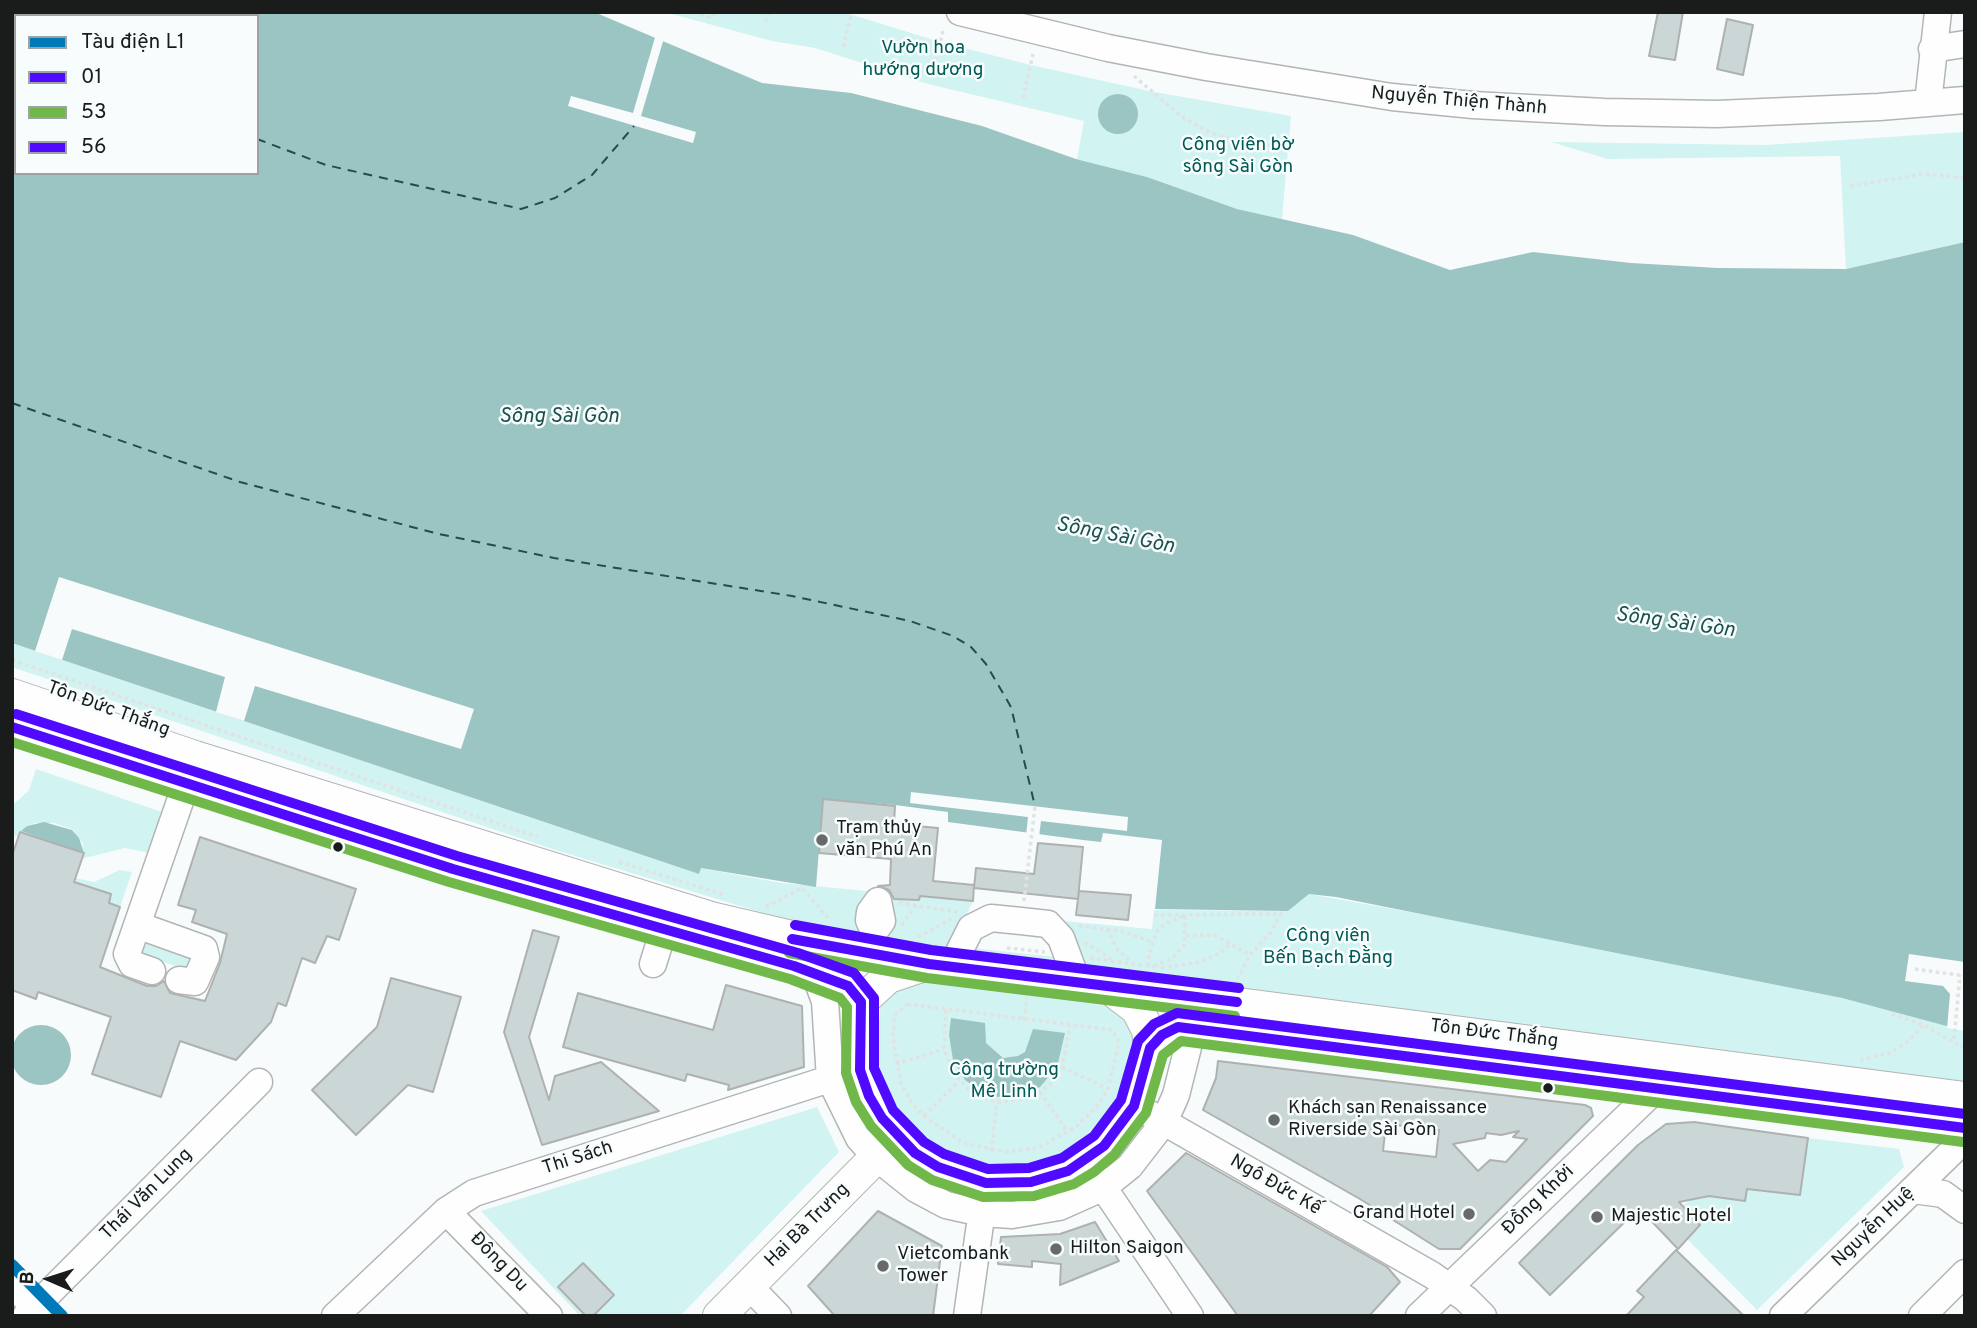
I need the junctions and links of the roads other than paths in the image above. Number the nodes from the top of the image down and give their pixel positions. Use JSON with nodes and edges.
{"nodes":[{"id":1,"x":1938,"y":12,"type":"edge"},
{"id":2,"x":952,"y":21,"type":"edge"},
{"id":3,"x":1965,"y":44,"type":"edge"},
{"id":4,"x":1932,"y":50,"type":"junction"},
{"id":5,"x":1965,"y":100,"type":"edge"},
{"id":6,"x":1927,"y":103,"type":"junction"},
{"id":7,"x":12,"y":675,"type":"edge"},
{"id":8,"x":12,"y":695,"type":"edge"},
{"id":9,"x":12,"y":714,"type":"edge"},
{"id":10,"x":12,"y":727,"type":"edge"},
{"id":11,"x":191,"y":770,"type":"junction"},
{"id":12,"x":878,"y":901,"type":"road end"},
{"id":13,"x":668,"y":917,"type":"junction"},
{"id":14,"x":137,"y":925,"type":"junction"},
{"id":15,"x":873,"y":943,"type":"junction"},
{"id":16,"x":936,"y":956,"type":"junction"},
{"id":17,"x":653,"y":964,"type":"dead end"},
{"id":18,"x":152,"y":971,"type":"dead end"},
{"id":19,"x":814,"y":972,"type":"junction"},
{"id":20,"x":1099,"y":976,"type":"junction"},
{"id":21,"x":179,"y":980,"type":"dead end"},
{"id":22,"x":861,"y":1002,"type":"junction"},
{"id":23,"x":1193,"y":1027,"type":"junction"},
{"id":24,"x":1150,"y":1048,"type":"junction"},
{"id":25,"x":860,"y":1070,"type":"junction"},
{"id":26,"x":830,"y":1079,"type":"junction"},
{"id":27,"x":259,"y":1082,"type":"dead end"},
{"id":28,"x":1658,"y":1087,"type":"junction"},
{"id":29,"x":1965,"y":1098,"type":"edge"},
{"id":30,"x":1134,"y":1105,"type":"junction"},
{"id":31,"x":1164,"y":1122,"type":"junction"},
{"id":32,"x":1965,"y":1128,"type":"edge"},
{"id":33,"x":1965,"y":1139,"type":"edge"},
{"id":34,"x":886,"y":1147,"type":"junction"},
{"id":35,"x":1085,"y":1161,"type":"junction"},
{"id":36,"x":1104,"y":1187,"type":"junction"},
{"id":37,"x":1913,"y":1190,"type":"junction"},
{"id":38,"x":984,"y":1198,"type":"junction"},
{"id":39,"x":446,"y":1210,"type":"junction"},
{"id":40,"x":1965,"y":1210,"type":"edge"},
{"id":41,"x":1964,"y":1275,"type":"edge"},
{"id":42,"x":12,"y":1284,"type":"edge"},
{"id":43,"x":749,"y":1286,"type":"junction"},
{"id":44,"x":1450,"y":1286,"type":"junction"},
{"id":45,"x":35,"y":1313,"type":"edge"},
{"id":46,"x":542,"y":1313,"type":"edge"},
{"id":47,"x":335,"y":1316,"type":"edge"},
{"id":48,"x":719,"y":1316,"type":"edge"},
{"id":49,"x":778,"y":1316,"type":"edge"},
{"id":50,"x":967,"y":1316,"type":"edge"},
{"id":51,"x":1190,"y":1316,"type":"edge"},
{"id":52,"x":1419,"y":1316,"type":"edge"},
{"id":53,"x":1483,"y":1316,"type":"edge"},
{"id":54,"x":1783,"y":1316,"type":"edge"},
{"id":55,"x":1922,"y":1316,"type":"edge"}],
"edges":[{"from":1,"to":4,"type":"street"},
{"from":2,"to":6,"type":"street","name":"Nguyễn Thiện Thành"},
{"from":3,"to":4,"type":"street"},
{"from":4,"to":6,"type":"street"},
{"from":5,"to":6,"type":"street","name":"Nguyễn Thiện Thành"},
{"from":7,"to":11,"type":"main road","name":"Tôn Đức Thắng"},
{"from":8,"to":11,"type":"main road"},
{"from":9,"to":11,"type":"main road","name":"Tôn Đức Thắng"},
{"from":10,"to":11,"type":"main road","name":"Tôn Đức Thắng"},
{"from":11,"to":13,"type":"main road","name":"Tôn Đức Thắng"},
{"from":11,"to":14,"type":"street"},
{"from":12,"to":15,"type":"street"},
{"from":13,"to":15,"type":"main road","name":"Tôn Đức Thắng"},
{"from":13,"to":17,"type":"street"},
{"from":13,"to":19,"type":"main road","name":"Tôn Đức Thắng"},
{"from":14,"to":18,"type":"street"},
{"from":14,"to":21,"type":"street"},
{"from":15,"to":16,"type":"main road","name":"Tôn Đức Thắng"},
{"from":16,"to":20,"type":"main road","name":"Tôn Đức Thắng"},
{"from":16,"to":20,"type":"street"},
{"from":16,"to":22,"type":"main road"},
{"from":19,"to":22,"type":"main road","name":"Tôn Đức Thắng"},
{"from":19,"to":26,"type":"street"},
{"from":20,"to":24,"type":"main road"},
{"from":20,"to":29,"type":"main road","name":"Tôn Ðức Thắng"},
{"from":22,"to":25,"type":"main road"},
{"from":23,"to":24,"type":"main road","name":"Tôn Ðức Thắng"},
{"from":23,"to":28,"type":"main road","name":"Tôn Ðức Thắng"},
{"from":23,"to":31,"type":"street"},
{"from":24,"to":30,"type":"main road"},
{"from":25,"to":26,"type":"street","name":"Thi Sách"},
{"from":25,"to":34,"type":"main road"},
{"from":26,"to":34,"type":"street"},
{"from":26,"to":39,"type":"street","name":"Thi Sách"},
{"from":27,"to":45,"type":"street","name":"Thái Văn Lung"},
{"from":28,"to":32,"type":"main road","name":"Tôn Ðức Thắng"},
{"from":28,"to":44,"type":"street","name":"Ðồng Khởi"},
{"from":30,"to":31,"type":"street","name":"Ngô Ðức Kế"},
{"from":30,"to":35,"type":"main road"},
{"from":31,"to":36,"type":"street"},
{"from":31,"to":44,"type":"street","name":"Ngô Ðức Kế"},
{"from":33,"to":37,"type":"street","name":"Nguyễn Huệ"},
{"from":34,"to":38,"type":"main road"},
{"from":34,"to":43,"type":"main road","name":"Hai Bà Trưng"},
{"from":35,"to":36,"type":"street"},
{"from":35,"to":38,"type":"main road"},
{"from":36,"to":38,"type":"street"},
{"from":36,"to":51,"type":"street"},
{"from":37,"to":40,"type":"street"},
{"from":37,"to":54,"type":"street","name":"Nguyễn Huệ"},
{"from":38,"to":50,"type":"street"},
{"from":39,"to":46,"type":"street","name":"Đông Du"},
{"from":39,"to":47,"type":"street","name":"Thi Sách"},
{"from":41,"to":55,"type":"street"},
{"from":42,"to":45,"type":"street"},
{"from":43,"to":48,"type":"main road","name":"Hai Bà Trưng"},
{"from":43,"to":49,"type":"street"},
{"from":44,"to":52,"type":"street","name":"Ðồng Khởi"},
{"from":44,"to":53,"type":"street","name":"Ngô Ðức Kế"}]}
